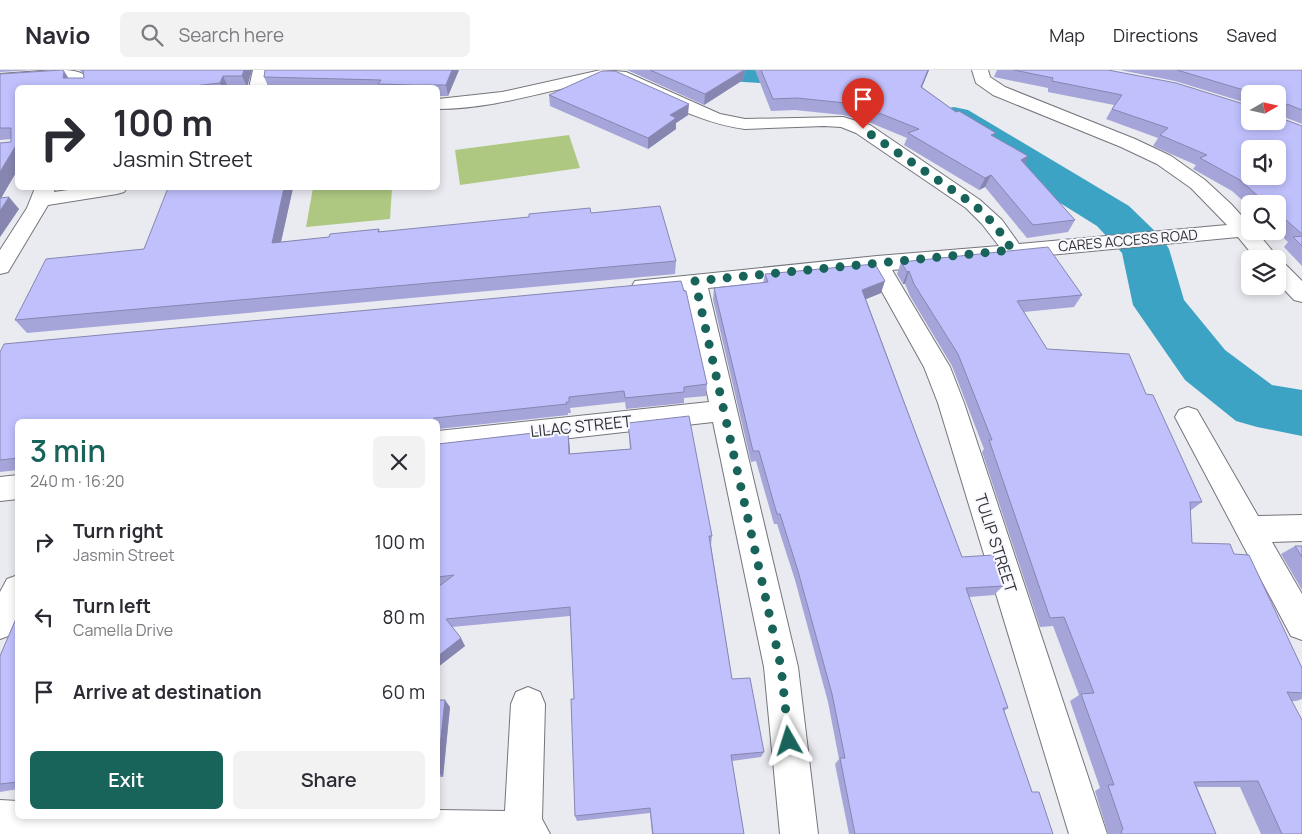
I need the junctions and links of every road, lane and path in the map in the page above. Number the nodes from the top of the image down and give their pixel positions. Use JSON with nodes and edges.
{"nodes":[{"id":1,"x":261,"y":70,"type":"edge"},
{"id":2,"x":980,"y":70,"type":"edge"},
{"id":3,"x":0,"y":79,"type":"edge"},
{"id":4,"x":81,"y":85,"type":"edge"},
{"id":5,"x":258,"y":85,"type":"edge"},
{"id":6,"x":440,"y":104,"type":"edge"},
{"id":7,"x":93,"y":190,"type":"edge"},
{"id":8,"x":43,"y":194,"type":"edge"},
{"id":9,"x":1241,"y":227,"type":"edge"},
{"id":10,"x":1241,"y":230,"type":"edge"},
{"id":11,"x":1252,"y":240,"type":"edge"},
{"id":12,"x":1012,"y":250,"type":"junction"},
{"id":13,"x":1261,"y":250,"type":"edge"},
{"id":14,"x":877,"y":263,"type":"junction"},
{"id":15,"x":0,"y":267,"type":"edge"},
{"id":16,"x":1286,"y":278,"type":"edge"},
{"id":17,"x":695,"y":281,"type":"junction"},
{"id":18,"x":621,"y":288,"type":"edge"},
{"id":19,"x":1302,"y":294,"type":"edge"},
{"id":20,"x":725,"y":410,"type":"junction"},
{"id":21,"x":1188,"y":417,"type":"dead end"},
{"id":22,"x":440,"y":442,"type":"edge"},
{"id":23,"x":15,"y":487,"type":"edge"},
{"id":24,"x":0,"y":489,"type":"edge"},
{"id":25,"x":1302,"y":528,"type":"edge"},
{"id":26,"x":1249,"y":529,"type":"junction"},
{"id":27,"x":15,"y":595,"type":"edge"},
{"id":28,"x":0,"y":624,"type":"edge"},
{"id":29,"x":1302,"y":625,"type":"edge"},
{"id":30,"x":528,"y":704,"type":"dead end"},
{"id":31,"x":0,"y":819,"type":"edge"},
{"id":32,"x":232,"y":831,"type":"edge"},
{"id":33,"x":526,"y":833,"type":"edge"},
{"id":34,"x":799,"y":834,"type":"edge"},
{"id":35,"x":1088,"y":834,"type":"edge"}],
"edges":[{"from":1,"to":5,"type":"street"},
{"from":2,"to":9,"type":"street"},
{"from":3,"to":4,"type":"street"},
{"from":6,"to":12,"type":"street"},
{"from":7,"to":8,"type":"street"},
{"from":8,"to":15,"type":"street"},
{"from":10,"to":12,"type":"street","name":"CARES ACCESS ROAD"},
{"from":11,"to":13,"type":"street"},
{"from":12,"to":14,"type":"street","name":"CARES ACCESS ROAD"},
{"from":14,"to":17,"type":"street","name":"CARES ACCESS ROAD"},
{"from":14,"to":35,"type":"street","name":"TULIP STREET"},
{"from":16,"to":19,"type":"street"},
{"from":17,"to":18,"type":"street","name":"CARES ACCESS ROAD"},
{"from":17,"to":20,"type":"street"},
{"from":20,"to":22,"type":"street","name":"LILAC STREET"},
{"from":20,"to":34,"type":"street"},
{"from":21,"to":26,"type":"street"},
{"from":23,"to":24,"type":"street"},
{"from":25,"to":26,"type":"street"},
{"from":26,"to":29,"type":"street"},
{"from":27,"to":28,"type":"street"},
{"from":30,"to":33,"type":"street"},
{"from":31,"to":32,"type":"street"},
{"from":32,"to":33,"type":"street"}]}
